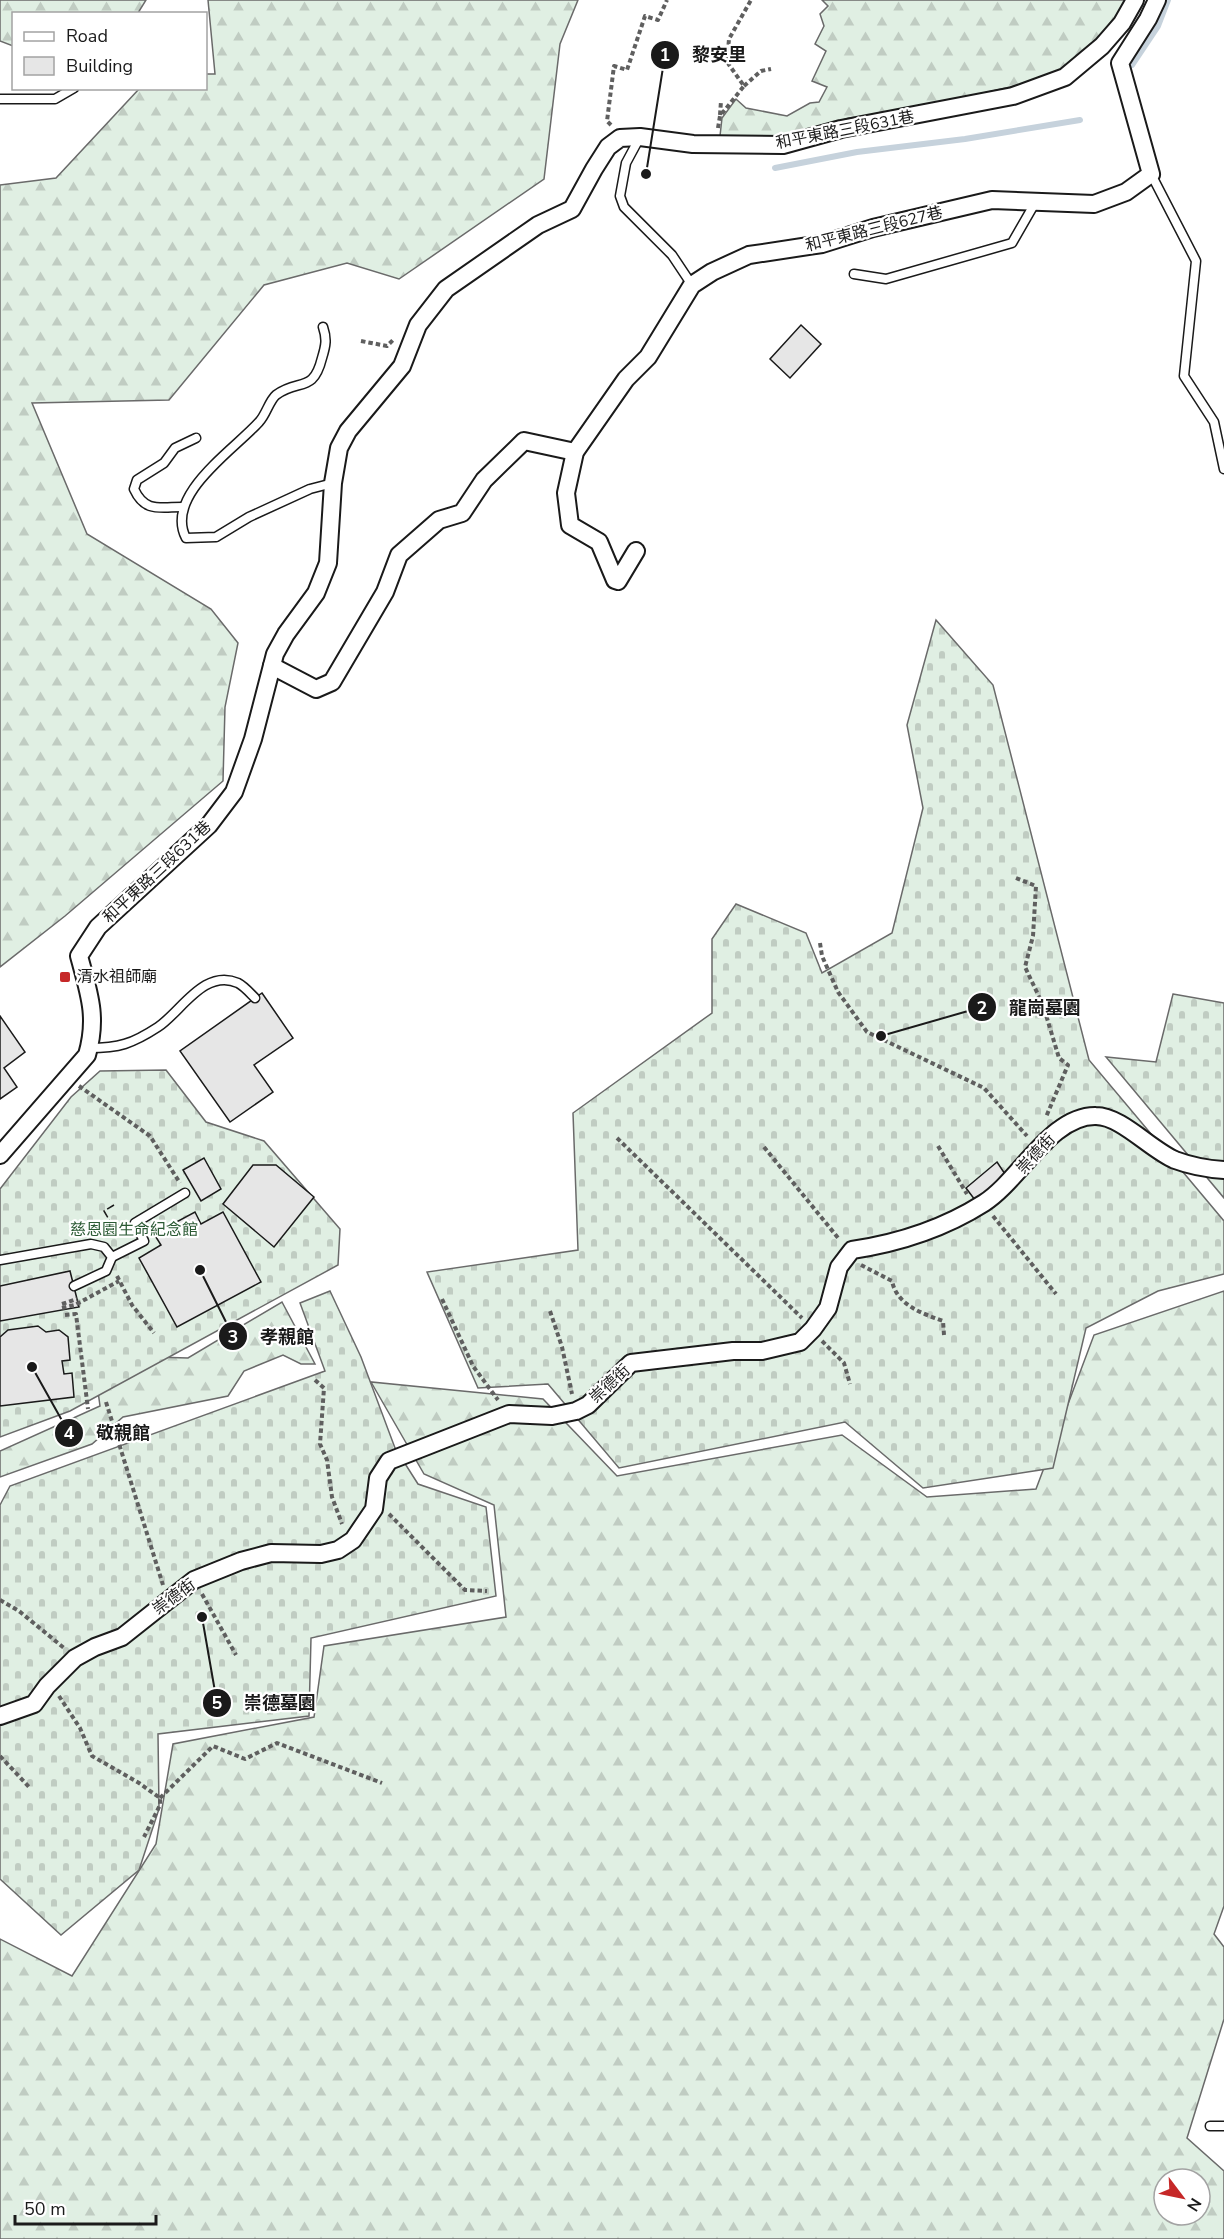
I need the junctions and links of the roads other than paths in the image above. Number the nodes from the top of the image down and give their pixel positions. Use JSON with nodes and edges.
{"nodes":[{"id":1,"x":1135,"y":0,"type":"edge"},
{"id":2,"x":1157,"y":0,"type":"edge"},
{"id":3,"x":70,"y":90,"type":"edge"},
{"id":4,"x":0,"y":99,"type":"edge"},
{"id":5,"x":640,"y":137,"type":"junction"},
{"id":6,"x":1151,"y":174,"type":"junction"},
{"id":7,"x":1035,"y":203,"type":"junction"},
{"id":8,"x":854,"y":274,"type":"dead end"},
{"id":9,"x":692,"y":285,"type":"junction"},
{"id":10,"x":322,"y":327,"type":"dead end"},
{"id":11,"x":1214,"y":422,"type":"junction"},
{"id":12,"x":1224,"y":428,"type":"edge"},
{"id":13,"x":196,"y":438,"type":"dead end"},
{"id":14,"x":575,"y":452,"type":"junction"},
{"id":15,"x":1224,"y":469,"type":"edge"},
{"id":16,"x":333,"y":483,"type":"junction"},
{"id":17,"x":183,"y":507,"type":"junction"},
{"id":18,"x":636,"y":551,"type":"dead end"},
{"id":19,"x":272,"y":666,"type":"junction"},
{"id":20,"x":255,"y":998,"type":"dead end"},
{"id":21,"x":89,"y":1048,"type":"junction"},
{"id":22,"x":0,"y":1155,"type":"edge"},
{"id":23,"x":1224,"y":1170,"type":"edge"},
{"id":24,"x":185,"y":1193,"type":"road end"},
{"id":25,"x":112,"y":1257,"type":"junction"},
{"id":26,"x":0,"y":1260,"type":"edge"},
{"id":27,"x":74,"y":1286,"type":"dead end"},
{"id":28,"x":0,"y":1716,"type":"edge"},
{"id":29,"x":1210,"y":2126,"type":"dead end"},
{"id":30,"x":1224,"y":2126,"type":"edge"}],
"edges":[{"from":1,"to":5,"type":"street","name":"和平東路三段631巷"},
{"from":2,"to":6,"type":"street"},
{"from":3,"to":4,"type":"lane"},
{"from":5,"to":9,"type":"lane"},
{"from":5,"to":16,"type":"street","name":"和平東路三段631巷"},
{"from":6,"to":7,"type":"street","name":"和平東路三段627巷"},
{"from":6,"to":11,"type":"lane"},
{"from":7,"to":8,"type":"lane"},
{"from":7,"to":9,"type":"street","name":"和平東路三段627巷"},
{"from":9,"to":14,"type":"street"},
{"from":10,"to":17,"type":"lane"},
{"from":11,"to":12,"type":"lane"},
{"from":11,"to":15,"type":"lane"},
{"from":13,"to":17,"type":"lane"},
{"from":14,"to":18,"type":"street"},
{"from":14,"to":19,"type":"street"},
{"from":16,"to":17,"type":"lane"},
{"from":16,"to":19,"type":"street","name":"和平東路三段631巷"},
{"from":19,"to":21,"type":"street","name":"和平東路三段631巷"},
{"from":20,"to":21,"type":"lane"},
{"from":21,"to":22,"type":"street","name":"和平東路三段631巷"},
{"from":23,"to":28,"type":"street","name":"崇德街"},
{"from":24,"to":25,"type":"lane"},
{"from":25,"to":26,"type":"lane"},
{"from":25,"to":27,"type":"lane"},
{"from":29,"to":30,"type":"lane"}]}
